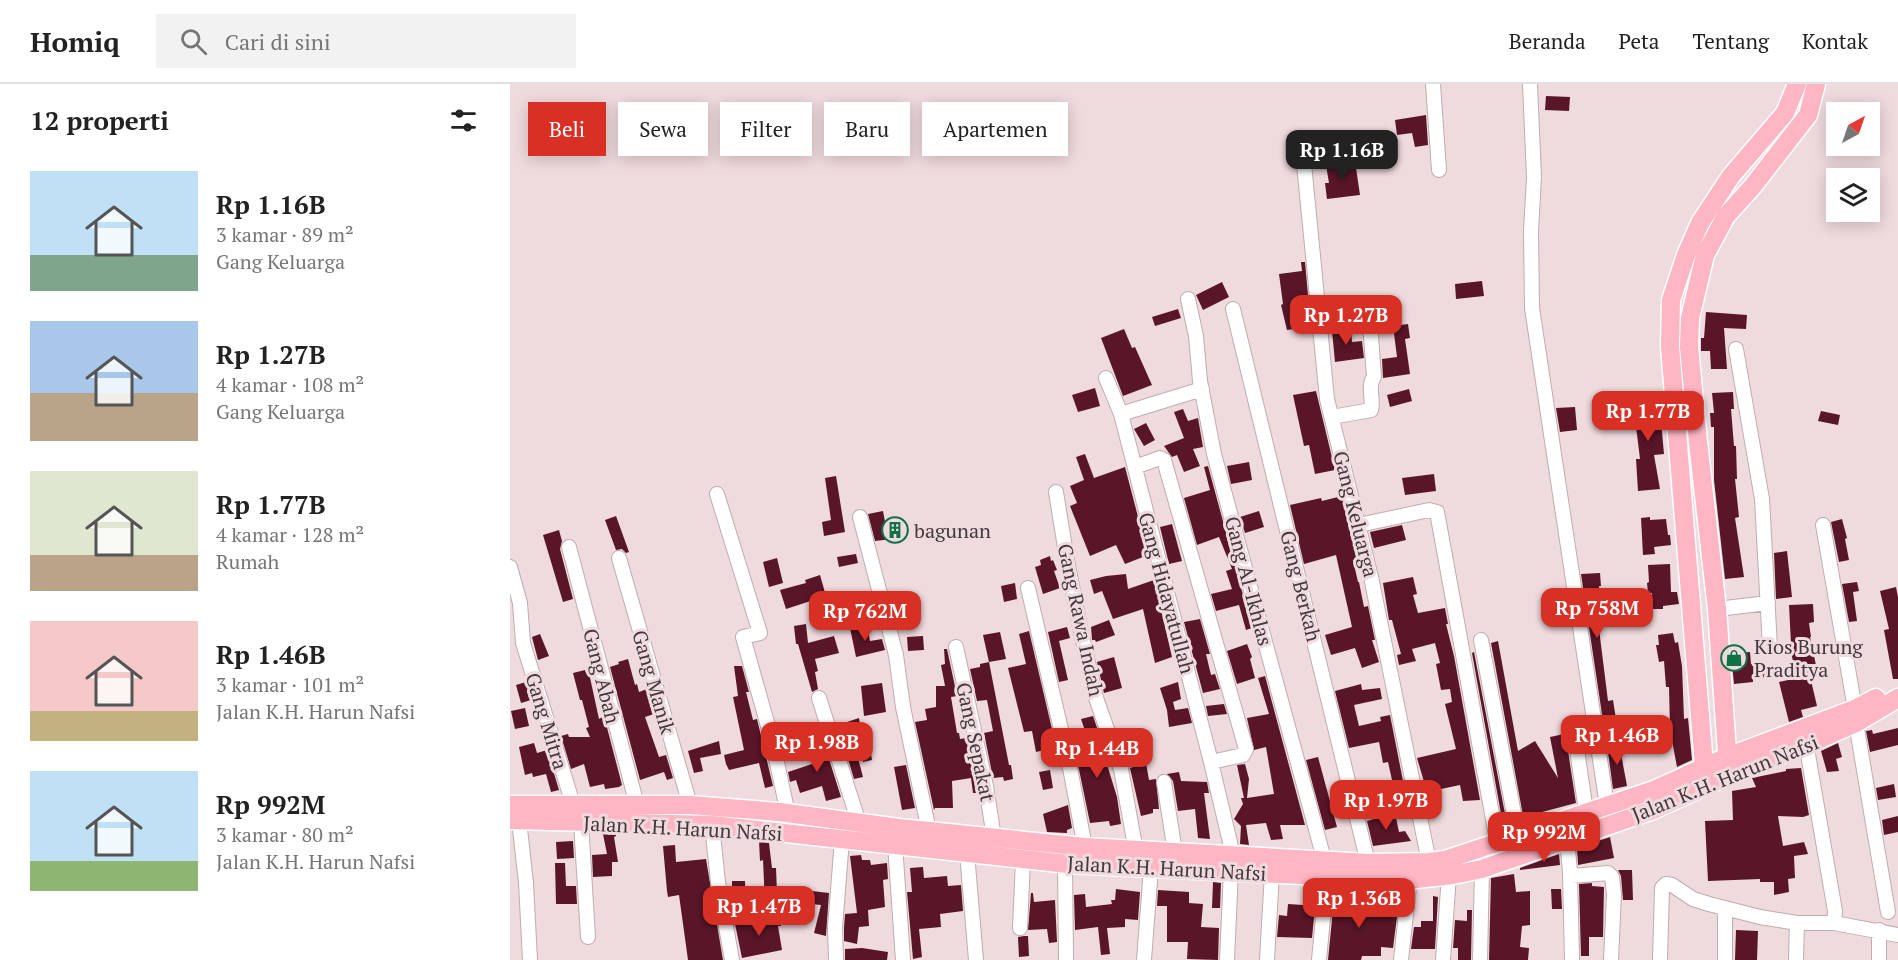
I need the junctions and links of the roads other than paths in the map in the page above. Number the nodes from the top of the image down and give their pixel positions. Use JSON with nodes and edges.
{"nodes":[{"id":1,"x":1433,"y":84,"type":"edge"},
{"id":2,"x":1530,"y":84,"type":"edge"},
{"id":3,"x":1797,"y":84,"type":"edge"},
{"id":4,"x":1816,"y":84,"type":"edge"},
{"id":5,"x":1304,"y":164,"type":"dead end"},
{"id":6,"x":1439,"y":171,"type":"dead end"},
{"id":7,"x":1188,"y":299,"type":"dead end"},
{"id":8,"x":1233,"y":309,"type":"dead end"},
{"id":9,"x":1370,"y":323,"type":"dead end"},
{"id":10,"x":1736,"y":349,"type":"dead end"},
{"id":11,"x":1106,"y":378,"type":"dead end"},
{"id":12,"x":1202,"y":389,"type":"junction"},
{"id":13,"x":1120,"y":414,"type":"junction"},
{"id":14,"x":1332,"y":417,"type":"junction"},
{"id":15,"x":1135,"y":467,"type":"junction"},
{"id":16,"x":1056,"y":492,"type":"dead end"},
{"id":17,"x":717,"y":494,"type":"dead end"},
{"id":18,"x":860,"y":517,"type":"dead end"},
{"id":19,"x":1359,"y":525,"type":"junction"},
{"id":20,"x":1823,"y":525,"type":"dead end"},
{"id":21,"x":569,"y":547,"type":"dead end"},
{"id":22,"x":619,"y":558,"type":"dead end"},
{"id":23,"x":510,"y":567,"type":"edge"},
{"id":24,"x":1028,"y":588,"type":"dead end"},
{"id":25,"x":1768,"y":603,"type":"junction"},
{"id":26,"x":1717,"y":609,"type":"junction"},
{"id":27,"x":1481,"y":640,"type":"dead end"},
{"id":28,"x":524,"y":643,"type":"junction"},
{"id":29,"x":956,"y":647,"type":"dead end"},
{"id":30,"x":1770,"y":648,"type":"dead end"},
{"id":31,"x":510,"y":649,"type":"edge"},
{"id":32,"x":1898,"y":687,"type":"edge"},
{"id":33,"x":819,"y":698,"type":"dead end"},
{"id":34,"x":1898,"y":698,"type":"edge"},
{"id":35,"x":1856,"y":716,"type":"junction"},
{"id":36,"x":1805,"y":737,"type":"junction"},
{"id":37,"x":1576,"y":750,"type":"dead end"},
{"id":38,"x":1727,"y":757,"type":"junction"},
{"id":39,"x":1211,"y":762,"type":"junction"},
{"id":40,"x":1704,"y":767,"type":"junction"},
{"id":41,"x":1730,"y":775,"type":"junction"},
{"id":42,"x":1164,"y":782,"type":"dead end"},
{"id":43,"x":1706,"y":786,"type":"junction"},
{"id":44,"x":573,"y":804,"type":"junction"},
{"id":45,"x":637,"y":805,"type":"junction"},
{"id":46,"x":690,"y":806,"type":"junction"},
{"id":47,"x":1607,"y":806,"type":"junction"},
{"id":48,"x":1586,"y":811,"type":"junction"},
{"id":49,"x":539,"y":813,"type":"junction"},
{"id":50,"x":788,"y":814,"type":"junction"},
{"id":51,"x":513,"y":815,"type":"edge"},
{"id":52,"x":581,"y":822,"type":"junction"},
{"id":53,"x":859,"y":823,"type":"junction"},
{"id":54,"x":712,"y":825,"type":"junction"},
{"id":55,"x":929,"y":831,"type":"junction"},
{"id":56,"x":1518,"y":835,"type":"junction"},
{"id":57,"x":994,"y":838,"type":"junction"},
{"id":58,"x":842,"y":839,"type":"junction"},
{"id":59,"x":1567,"y":839,"type":"junction"},
{"id":60,"x":1497,"y":841,"type":"junction"},
{"id":61,"x":895,"y":844,"type":"junction"},
{"id":62,"x":1085,"y":847,"type":"junction"},
{"id":63,"x":1175,"y":852,"type":"junction"},
{"id":64,"x":967,"y":853,"type":"junction"},
{"id":65,"x":1127,"y":856,"type":"junction"},
{"id":66,"x":1023,"y":859,"type":"junction"},
{"id":67,"x":1429,"y":862,"type":"junction"},
{"id":68,"x":1232,"y":863,"type":"junction"},
{"id":69,"x":1368,"y":863,"type":"junction"},
{"id":70,"x":1065,"y":864,"type":"junction"},
{"id":71,"x":1152,"y":867,"type":"junction"},
{"id":72,"x":1325,"y":867,"type":"junction"},
{"id":73,"x":1482,"y":868,"type":"junction"},
{"id":74,"x":1570,"y":871,"type":"junction"},
{"id":75,"x":1272,"y":873,"type":"junction"},
{"id":76,"x":1449,"y":875,"type":"junction"},
{"id":77,"x":1407,"y":880,"type":"junction"},
{"id":78,"x":1728,"y":909,"type":"junction"},
{"id":79,"x":1888,"y":912,"type":"dead end"},
{"id":80,"x":1834,"y":918,"type":"junction"},
{"id":81,"x":1797,"y":923,"type":"junction"},
{"id":82,"x":1020,"y":928,"type":"dead end"},
{"id":83,"x":1879,"y":930,"type":"junction"},
{"id":84,"x":1898,"y":935,"type":"edge"},
{"id":85,"x":588,"y":937,"type":"dead end"},
{"id":86,"x":530,"y":960,"type":"edge"},
{"id":87,"x":732,"y":960,"type":"edge"},
{"id":88,"x":836,"y":960,"type":"edge"},
{"id":89,"x":903,"y":960,"type":"edge"},
{"id":90,"x":976,"y":960,"type":"edge"},
{"id":91,"x":1066,"y":960,"type":"edge"},
{"id":92,"x":1144,"y":960,"type":"edge"},
{"id":93,"x":1227,"y":960,"type":"edge"},
{"id":94,"x":1267,"y":960,"type":"edge"},
{"id":95,"x":1319,"y":960,"type":"edge"},
{"id":96,"x":1401,"y":960,"type":"edge"},
{"id":97,"x":1443,"y":960,"type":"edge"},
{"id":98,"x":1480,"y":960,"type":"edge"},
{"id":99,"x":1572,"y":960,"type":"edge"},
{"id":100,"x":1611,"y":960,"type":"edge"},
{"id":101,"x":1660,"y":960,"type":"edge"},
{"id":102,"x":1725,"y":960,"type":"edge"},
{"id":103,"x":1796,"y":960,"type":"edge"},
{"id":104,"x":1879,"y":960,"type":"edge"}],
"edges":[{"from":1,"to":6,"type":"street"},
{"from":2,"to":47,"type":"street"},
{"from":3,"to":40,"type":"main road"},
{"from":4,"to":26,"type":"main road"},
{"from":5,"to":14,"type":"street","name":"Gang Keluarga"},
{"from":7,"to":12,"type":"street","name":"Gang Al-Ikhlas"},
{"from":8,"to":69,"type":"street","name":"Gang Berkah"},
{"from":9,"to":14,"type":"street"},
{"from":10,"to":25,"type":"street"},
{"from":11,"to":13,"type":"street","name":"Gang Hidayatullah"},
{"from":12,"to":13,"type":"street"},
{"from":12,"to":72,"type":"street","name":"Gang Al-Ikhlas"},
{"from":13,"to":15,"type":"street","name":"Gang Hidayatullah"},
{"from":14,"to":19,"type":"street","name":"Gang Keluarga"},
{"from":15,"to":39,"type":"street","name":"Gang Hidayatullah"},
{"from":15,"to":39,"type":"street"},
{"from":16,"to":65,"type":"street","name":"Gang Rawa Indah"},
{"from":17,"to":50,"type":"street"},
{"from":18,"to":55,"type":"street"},
{"from":19,"to":60,"type":"street"},
{"from":19,"to":67,"type":"street","name":"Gang Keluarga"},
{"from":20,"to":35,"type":"street"},
{"from":21,"to":45,"type":"street","name":"Gang Abah"},
{"from":22,"to":46,"type":"street","name":"Gang Manik"},
{"from":23,"to":28,"type":"street","name":"Gang Mitra"},
{"from":24,"to":62,"type":"street"},
{"from":25,"to":26,"type":"street"},
{"from":25,"to":30,"type":"street"},
{"from":26,"to":38,"type":"main road"},
{"from":27,"to":56,"type":"street"},
{"from":28,"to":31,"type":"street"},
{"from":28,"to":44,"type":"street","name":"Gang Mitra"},
{"from":29,"to":57,"type":"street","name":"Gang Sepakat"},
{"from":32,"to":35,"type":"main road","name":"Jalan K.H. Harun Nafsi"},
{"from":33,"to":53,"type":"street"},
{"from":34,"to":35,"type":"main road","name":"Jalan K.H. Harun Nafsi"},
{"from":35,"to":36,"type":"main road","name":"Jalan K.H. Harun Nafsi"},
{"from":35,"to":79,"type":"street"},
{"from":36,"to":38,"type":"main road","name":"Jalan K.H. Harun Nafsi"},
{"from":36,"to":41,"type":"main road","name":"Jalan K.H. Harun Nafsi"},
{"from":36,"to":80,"type":"street"},
{"from":37,"to":48,"type":"street"},
{"from":38,"to":40,"type":"main road","name":"Jalan K.H. Harun Nafsi"},
{"from":38,"to":41,"type":"main road"},
{"from":39,"to":68,"type":"street","name":"Gang Hidayatullah"},
{"from":40,"to":43,"type":"main road"},
{"from":40,"to":47,"type":"main road","name":"Jalan K.H. Harun Nafsi"},
{"from":41,"to":43,"type":"main road","name":"Jalan K.H. Harun Nafsi"},
{"from":42,"to":63,"type":"street"},
{"from":43,"to":59,"type":"main road","name":"Jalan K.H. Harun Nafsi"},
{"from":44,"to":45,"type":"main road","name":"Jalan K.H. Harun Nafsi"},
{"from":44,"to":49,"type":"main road","name":"Jalan K.H. Harun Nafsi"},
{"from":45,"to":46,"type":"main road","name":"Jalan K.H. Harun Nafsi"},
{"from":46,"to":50,"type":"main road","name":"Jalan K.H. Harun Nafsi"},
{"from":47,"to":48,"type":"main road","name":"Jalan K.H. Harun Nafsi"},
{"from":48,"to":56,"type":"main road","name":"Jalan K.H. Harun Nafsi"},
{"from":49,"to":51,"type":"main road","name":"Jalan K.H. Harun Nafsi"},
{"from":49,"to":52,"type":"main road","name":"Jalan K.H. Harun Nafsi"},
{"from":50,"to":53,"type":"main road","name":"Jalan K.H. Harun Nafsi"},
{"from":51,"to":86,"type":"street"},
{"from":52,"to":54,"type":"main road","name":"Jalan K.H. Harun Nafsi"},
{"from":52,"to":85,"type":"street"},
{"from":53,"to":55,"type":"main road","name":"Jalan K.H. Harun Nafsi"},
{"from":54,"to":58,"type":"main road","name":"Jalan K.H. Harun Nafsi"},
{"from":54,"to":87,"type":"street"},
{"from":55,"to":57,"type":"main road","name":"Jalan K.H. Harun Nafsi"},
{"from":56,"to":60,"type":"main road","name":"Jalan K.H. Harun Nafsi"},
{"from":57,"to":62,"type":"main road","name":"Jalan K.H. Harun Nafsi"},
{"from":58,"to":61,"type":"main road","name":"Jalan K.H. Harun Nafsi"},
{"from":58,"to":88,"type":"street"},
{"from":59,"to":73,"type":"main road","name":"Jalan K.H. Harun Nafsi"},
{"from":59,"to":74,"type":"street"},
{"from":60,"to":67,"type":"main road","name":"Jalan K.H. Harun Nafsi"},
{"from":61,"to":64,"type":"main road","name":"Jalan K.H. Harun Nafsi"},
{"from":61,"to":89,"type":"street"},
{"from":62,"to":65,"type":"main road","name":"Jalan K.H. Harun Nafsi"},
{"from":63,"to":65,"type":"main road","name":"Jalan K.H. Harun Nafsi"},
{"from":63,"to":68,"type":"main road","name":"Jalan K.H. Harun Nafsi"},
{"from":64,"to":66,"type":"main road","name":"Jalan K.H. Harun Nafsi"},
{"from":64,"to":90,"type":"street"},
{"from":65,"to":70,"type":"main road","name":"Jalan K.H. Harun Nafsi"},
{"from":65,"to":71,"type":"main road","name":"Jalan K.H. Harun Nafsi"},
{"from":66,"to":70,"type":"main road","name":"Jalan K.H. Harun Nafsi"},
{"from":66,"to":82,"type":"street"},
{"from":67,"to":69,"type":"main road","name":"Jalan K.H. Harun Nafsi"},
{"from":68,"to":71,"type":"main road","name":"Jalan K.H. Harun Nafsi"},
{"from":68,"to":72,"type":"main road","name":"Jalan K.H. Harun Nafsi"},
{"from":68,"to":75,"type":"main road","name":"Jalan K.H. Harun Nafsi"},
{"from":68,"to":93,"type":"street","name":"Gang Hidayatullah"},
{"from":69,"to":72,"type":"main road","name":"Jalan K.H. Harun Nafsi"},
{"from":70,"to":91,"type":"street"},
{"from":71,"to":92,"type":"street"},
{"from":72,"to":75,"type":"main road","name":"Jalan K.H. Harun Nafsi"},
{"from":72,"to":77,"type":"main road","name":"Jalan K.H. Harun Nafsi"},
{"from":72,"to":95,"type":"street"},
{"from":73,"to":76,"type":"main road","name":"Jalan K.H. Harun Nafsi"},
{"from":73,"to":98,"type":"street"},
{"from":74,"to":99,"type":"street"},
{"from":74,"to":100,"type":"street"},
{"from":75,"to":94,"type":"street"},
{"from":76,"to":77,"type":"main road","name":"Jalan K.H. Harun Nafsi"},
{"from":76,"to":97,"type":"street"},
{"from":77,"to":96,"type":"street"},
{"from":78,"to":81,"type":"street"},
{"from":78,"to":101,"type":"street"},
{"from":78,"to":102,"type":"street"},
{"from":80,"to":81,"type":"street"},
{"from":80,"to":83,"type":"street"},
{"from":81,"to":103,"type":"street"},
{"from":83,"to":84,"type":"street"},
{"from":83,"to":104,"type":"street"}]}
